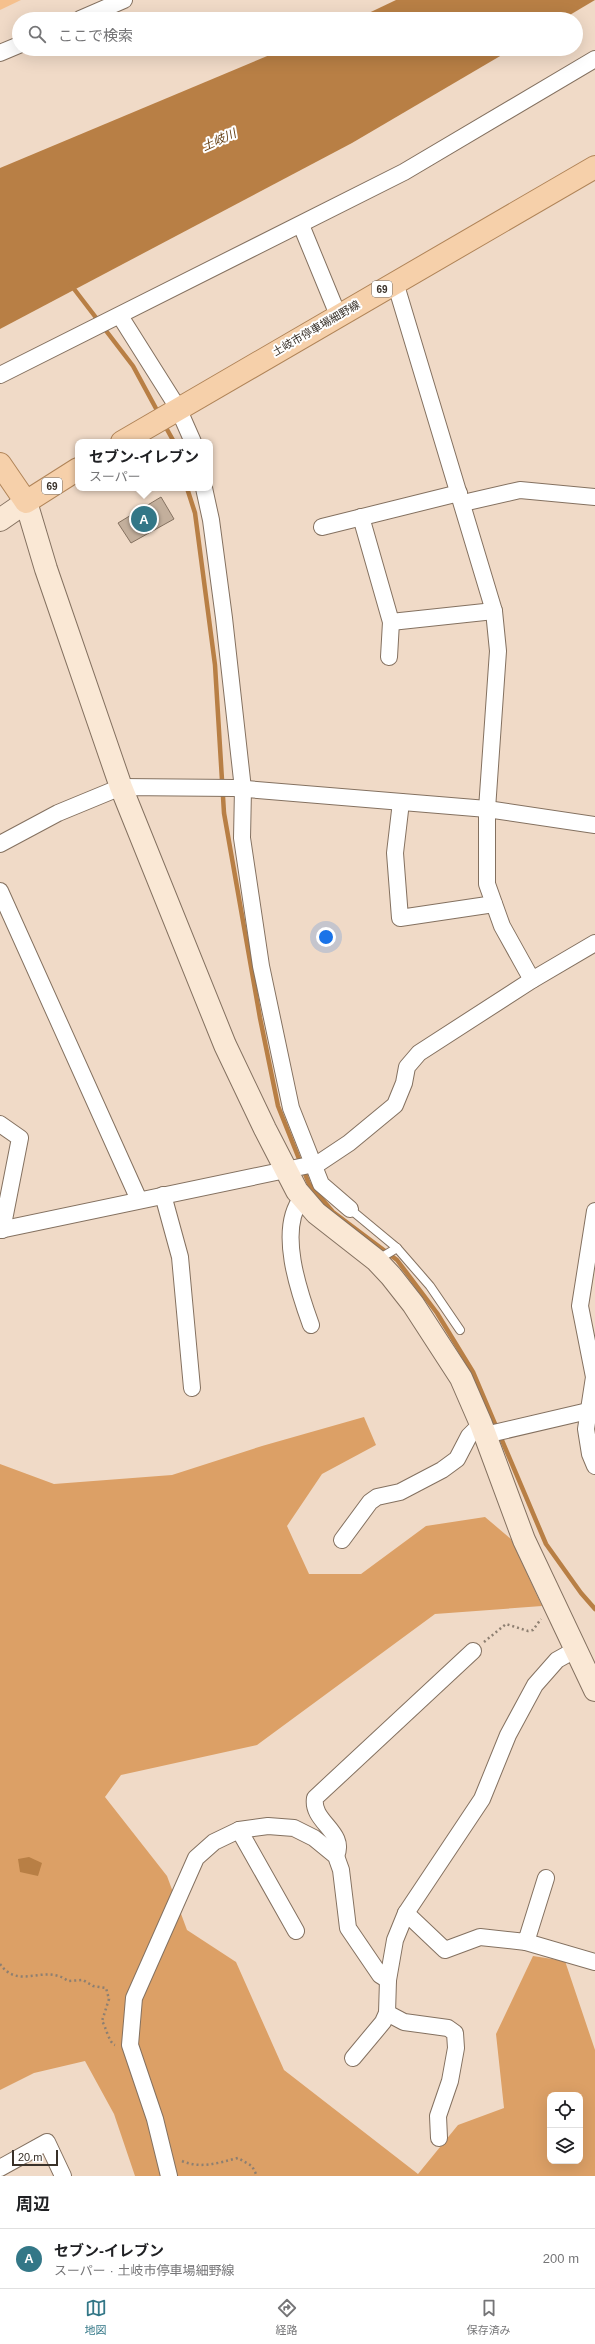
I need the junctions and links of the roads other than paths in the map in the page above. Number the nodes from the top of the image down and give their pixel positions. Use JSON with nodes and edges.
{"nodes":[{"id":1,"x":124,"y":0,"type":"edge"},
{"id":2,"x":98,"y":5,"type":"edge"},
{"id":3,"x":89,"y":12,"type":"edge"},
{"id":4,"x":12,"y":48,"type":"edge"},
{"id":5,"x":0,"y":54,"type":"edge"},
{"id":6,"x":595,"y":59,"type":"edge"},
{"id":7,"x":595,"y":167,"type":"edge"},
{"id":8,"x":301,"y":225,"type":"junction"},
{"id":9,"x":395,"y":282,"type":"junction"},
{"id":10,"x":338,"y":315,"type":"junction"},
{"id":11,"x":116,"y":319,"type":"junction"},
{"id":12,"x":0,"y":375,"type":"edge"},
{"id":13,"x":174,"y":410,"type":"junction"},
{"id":14,"x":127,"y":439,"type":"edge"},
{"id":15,"x":191,"y":439,"type":"edge"},
{"id":16,"x":0,"y":464,"type":"edge"},
{"id":17,"x":75,"y":472,"type":"edge"},
{"id":18,"x":205,"y":491,"type":"edge"},
{"id":19,"x":595,"y":497,"type":"edge"},
{"id":20,"x":461,"y":498,"type":"junction"},
{"id":21,"x":26,"y":502,"type":"junction"},
{"id":22,"x":361,"y":517,"type":"junction"},
{"id":23,"x":0,"y":520,"type":"edge"},
{"id":24,"x":322,"y":527,"type":"dead end"},
{"id":25,"x":494,"y":611,"type":"junction"},
{"id":26,"x":391,"y":622,"type":"junction"},
{"id":27,"x":389,"y":657,"type":"dead end"},
{"id":28,"x":121,"y":787,"type":"junction"},
{"id":29,"x":238,"y":788,"type":"junction"},
{"id":30,"x":401,"y":802,"type":"junction"},
{"id":31,"x":487,"y":809,"type":"junction"},
{"id":32,"x":595,"y":825,"type":"edge"},
{"id":33,"x":0,"y":844,"type":"edge"},
{"id":34,"x":0,"y":891,"type":"edge"},
{"id":35,"x":494,"y":904,"type":"junction"},
{"id":36,"x":595,"y":943,"type":"edge"},
{"id":37,"x":532,"y":980,"type":"junction"},
{"id":38,"x":0,"y":1124,"type":"edge"},
{"id":39,"x":301,"y":1167,"type":"junction"},
{"id":40,"x":163,"y":1195,"type":"junction"},
{"id":41,"x":302,"y":1198,"type":"junction"},
{"id":42,"x":139,"y":1200,"type":"junction"},
{"id":43,"x":350,"y":1209,"type":"joint"},
{"id":44,"x":595,"y":1211,"type":"edge"},
{"id":45,"x":1,"y":1230,"type":"edge"},
{"id":46,"x":397,"y":1248,"type":"junction"},
{"id":47,"x":376,"y":1260,"type":"junction"},
{"id":48,"x":311,"y":1325,"type":"dead end"},
{"id":49,"x":460,"y":1330,"type":"dead end"},
{"id":50,"x":192,"y":1388,"type":"dead end"},
{"id":51,"x":588,"y":1411,"type":"junction"},
{"id":52,"x":485,"y":1430,"type":"junction"},
{"id":53,"x":595,"y":1466,"type":"edge"},
{"id":54,"x":342,"y":1540,"type":"dead end"},
{"id":55,"x":576,"y":1650,"type":"junction"},
{"id":56,"x":473,"y":1651,"type":"road end"},
{"id":57,"x":595,"y":1690,"type":"edge"},
{"id":58,"x":239,"y":1830,"type":"junction"},
{"id":59,"x":336,"y":1856,"type":"junction"},
{"id":60,"x":546,"y":1878,"type":"dead end"},
{"id":61,"x":406,"y":1913,"type":"junction"},
{"id":62,"x":296,"y":1931,"type":"dead end"},
{"id":63,"x":526,"y":1942,"type":"junction"},
{"id":64,"x":595,"y":1962,"type":"edge"},
{"id":65,"x":388,"y":1980,"type":"junction"},
{"id":66,"x":387,"y":2013,"type":"junction"},
{"id":67,"x":353,"y":2058,"type":"dead end"},
{"id":68,"x":439,"y":2138,"type":"dead end"},
{"id":69,"x":0,"y":2168,"type":"edge"},
{"id":70,"x":63,"y":2176,"type":"edge"},
{"id":71,"x":169,"y":2176,"type":"edge"}],
"edges":[{"from":1,"to":2,"type":"street"},
{"from":2,"to":3,"type":"street"},
{"from":4,"to":5,"type":"street"},
{"from":6,"to":8,"type":"street"},
{"from":7,"to":9,"type":"main road","name":"土岐市停車場細野線","number":"69"},
{"from":8,"to":10,"type":"street"},
{"from":8,"to":11,"type":"street"},
{"from":9,"to":10,"type":"main road","name":"土岐市停車場細野線","number":"69"},
{"from":9,"to":20,"type":"street"},
{"from":10,"to":13,"type":"main road","name":"土岐市停車場細野線","number":"69"},
{"from":11,"to":12,"type":"street"},
{"from":11,"to":13,"type":"street"},
{"from":13,"to":14,"type":"main road","name":"土岐市停車場細野線","number":"69"},
{"from":13,"to":15,"type":"street"},
{"from":16,"to":21,"type":"main road"},
{"from":17,"to":21,"type":"main road","number":"69"},
{"from":18,"to":29,"type":"street"},
{"from":19,"to":20,"type":"street"},
{"from":20,"to":22,"type":"street"},
{"from":20,"to":25,"type":"street"},
{"from":21,"to":23,"type":"street"},
{"from":21,"to":28,"type":"street"},
{"from":22,"to":24,"type":"street"},
{"from":22,"to":26,"type":"street"},
{"from":25,"to":26,"type":"street"},
{"from":25,"to":31,"type":"street"},
{"from":26,"to":27,"type":"street"},
{"from":28,"to":29,"type":"street"},
{"from":28,"to":33,"type":"street"},
{"from":28,"to":39,"type":"street"},
{"from":29,"to":30,"type":"street"},
{"from":29,"to":39,"type":"street"},
{"from":30,"to":31,"type":"street"},
{"from":30,"to":35,"type":"street"},
{"from":31,"to":32,"type":"street"},
{"from":31,"to":35,"type":"street"},
{"from":34,"to":42,"type":"street"},
{"from":35,"to":37,"type":"street"},
{"from":36,"to":37,"type":"street"},
{"from":37,"to":39,"type":"street"},
{"from":38,"to":45,"type":"street"},
{"from":39,"to":40,"type":"street"},
{"from":39,"to":41,"type":"street"},
{"from":39,"to":43,"type":"street"},
{"from":40,"to":42,"type":"street"},
{"from":40,"to":50,"type":"street"},
{"from":41,"to":47,"type":"street"},
{"from":41,"to":48,"type":"street"},
{"from":42,"to":45,"type":"street"},
{"from":43,"to":46,"type":"lane"},
{"from":44,"to":51,"type":"street"},
{"from":46,"to":47,"type":"lane"},
{"from":46,"to":49,"type":"lane"},
{"from":47,"to":52,"type":"street"},
{"from":51,"to":52,"type":"street"},
{"from":51,"to":53,"type":"street"},
{"from":52,"to":54,"type":"street"},
{"from":52,"to":55,"type":"street"},
{"from":55,"to":57,"type":"street"},
{"from":55,"to":61,"type":"street"},
{"from":56,"to":59,"type":"street"},
{"from":58,"to":59,"type":"street"},
{"from":58,"to":62,"type":"street"},
{"from":58,"to":71,"type":"street"},
{"from":59,"to":65,"type":"street"},
{"from":60,"to":63,"type":"street"},
{"from":61,"to":63,"type":"street"},
{"from":61,"to":65,"type":"street"},
{"from":63,"to":64,"type":"street"},
{"from":65,"to":66,"type":"street"},
{"from":66,"to":67,"type":"street"},
{"from":66,"to":68,"type":"street"},
{"from":69,"to":70,"type":"street"}]}
